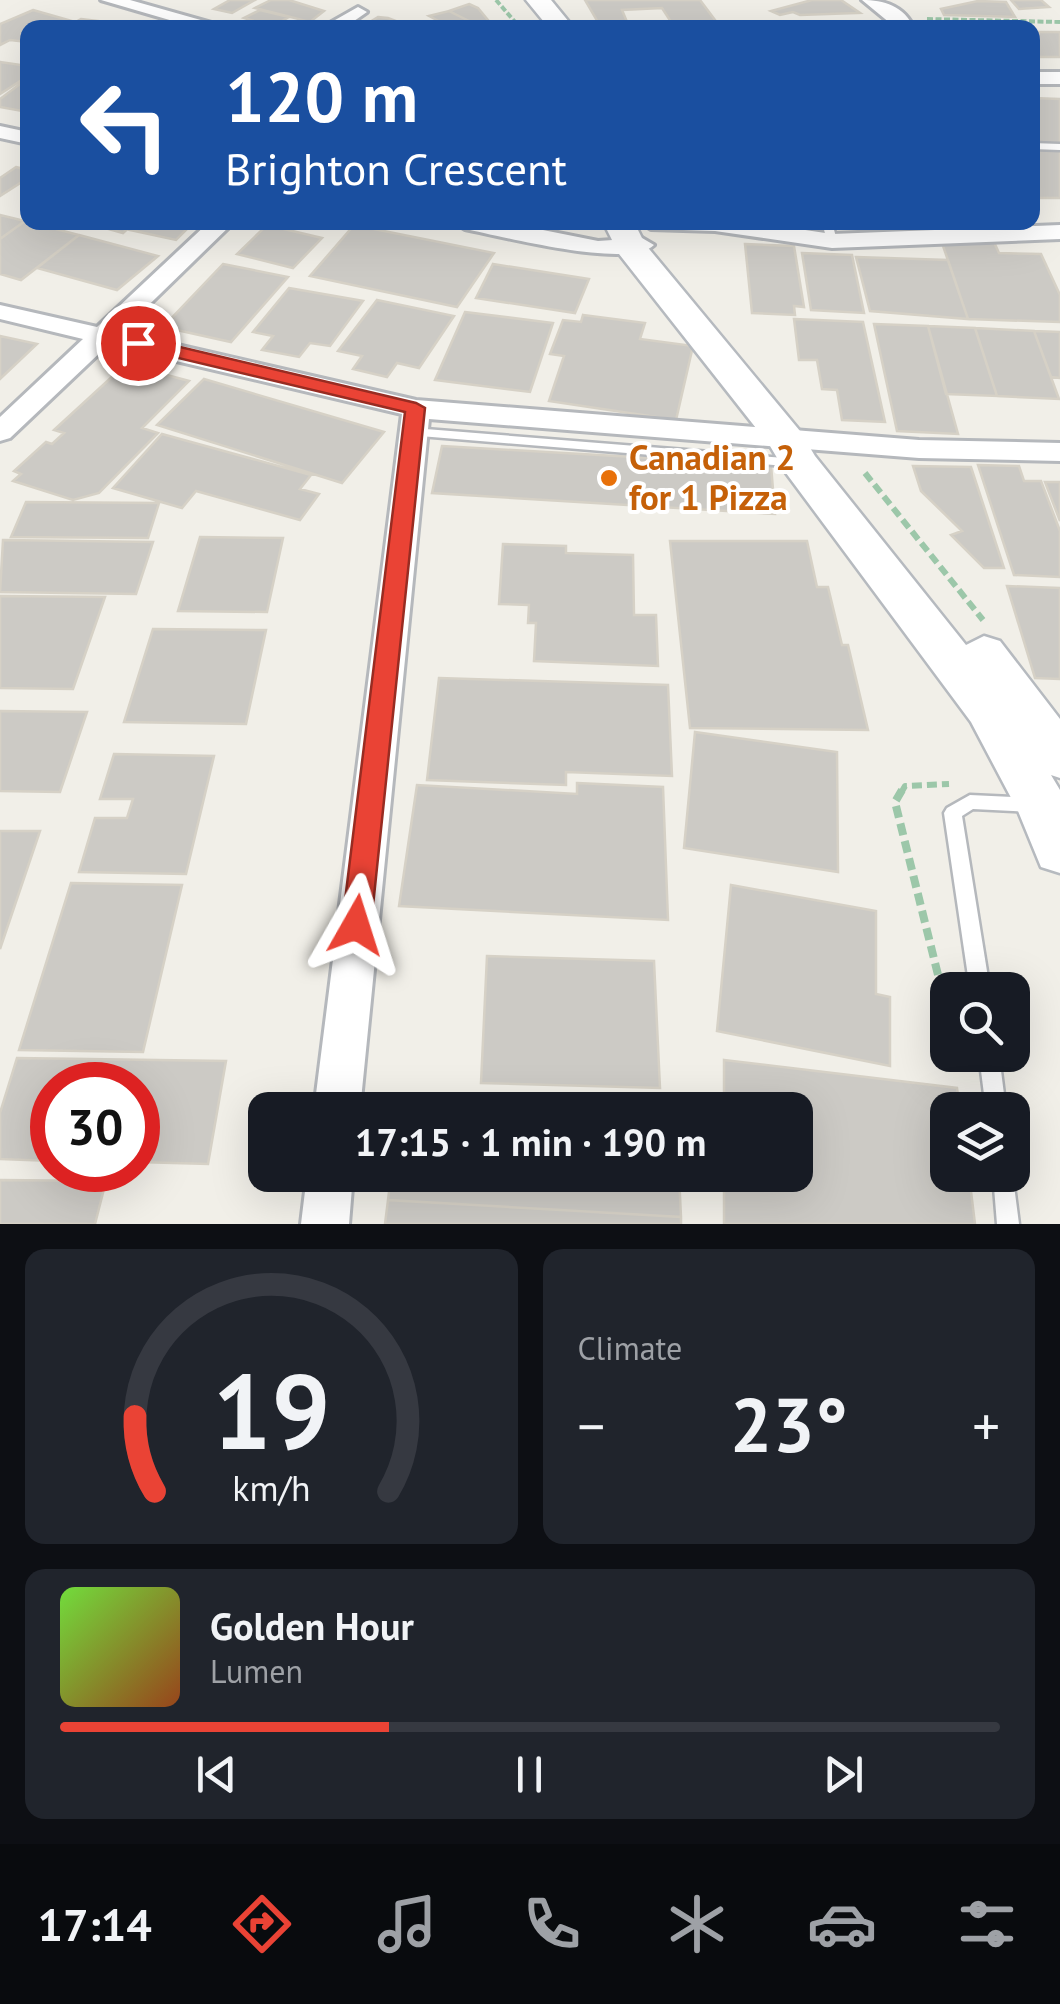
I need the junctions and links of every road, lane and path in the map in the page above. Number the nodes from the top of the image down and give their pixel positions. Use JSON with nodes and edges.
{"nodes":[{"id":1,"x":110,"y":0,"type":"edge"},
{"id":2,"x":496,"y":0,"type":"edge"},
{"id":3,"x":526,"y":0,"type":"edge"},
{"id":4,"x":538,"y":0,"type":"edge"},
{"id":5,"x":871,"y":0,"type":"edge"},
{"id":6,"x":358,"y":12,"type":"dead end"},
{"id":7,"x":189,"y":20,"type":"edge"},
{"id":8,"x":344,"y":20,"type":"edge"},
{"id":9,"x":513,"y":20,"type":"edge"},
{"id":10,"x":542,"y":20,"type":"edge"},
{"id":11,"x":555,"y":20,"type":"edge"},
{"id":12,"x":899,"y":20,"type":"edge"},
{"id":13,"x":214,"y":230,"type":"edge"},
{"id":14,"x":506,"y":230,"type":"edge"},
{"id":15,"x":632,"y":230,"type":"edge"},
{"id":16,"x":635,"y":230,"type":"edge"},
{"id":17,"x":800,"y":230,"type":"edge"},
{"id":18,"x":829,"y":232,"type":"edge"},
{"id":19,"x":1060,"y":232,"type":"edge"},
{"id":20,"x":0,"y":312,"type":"edge"},
{"id":21,"x":101,"y":334,"type":"junction"},
{"id":22,"x":414,"y":420,"type":"junction"},
{"id":23,"x":0,"y":432,"type":"edge"},
{"id":24,"x":800,"y":448,"type":"junction"},
{"id":25,"x":1060,"y":452,"type":"edge"},
{"id":26,"x":1060,"y":757,"type":"edge"},
{"id":27,"x":1054,"y":821,"type":"edge"},
{"id":28,"x":977,"y":972,"type":"edge"},
{"id":29,"x":339,"y":1092,"type":"edge"},
{"id":30,"x":328,"y":1192,"type":"edge"},
{"id":31,"x":1005,"y":1192,"type":"edge"},
{"id":32,"x":325,"y":1224,"type":"edge"},
{"id":33,"x":1008,"y":1224,"type":"edge"}],
"edges":[{"from":1,"to":7,"type":"street"},
{"from":2,"to":9,"type":"path"},
{"from":3,"to":10,"type":"street"},
{"from":4,"to":11,"type":"street"},
{"from":5,"to":12,"type":"street"},
{"from":6,"to":8,"type":"street"},
{"from":13,"to":21,"type":"street"},
{"from":14,"to":15,"type":"street"},
{"from":16,"to":24,"type":"street"},
{"from":17,"to":18,"type":"street"},
{"from":18,"to":19,"type":"street"},
{"from":20,"to":21,"type":"street"},
{"from":21,"to":22,"type":"street"},
{"from":21,"to":23,"type":"street"},
{"from":22,"to":24,"type":"street"},
{"from":22,"to":29,"type":"street"},
{"from":24,"to":25,"type":"street"},
{"from":24,"to":26,"type":"street"},
{"from":24,"to":27,"type":"street"},
{"from":27,"to":28,"type":"lane"},
{"from":30,"to":32,"type":"street"},
{"from":31,"to":33,"type":"lane"}]}
